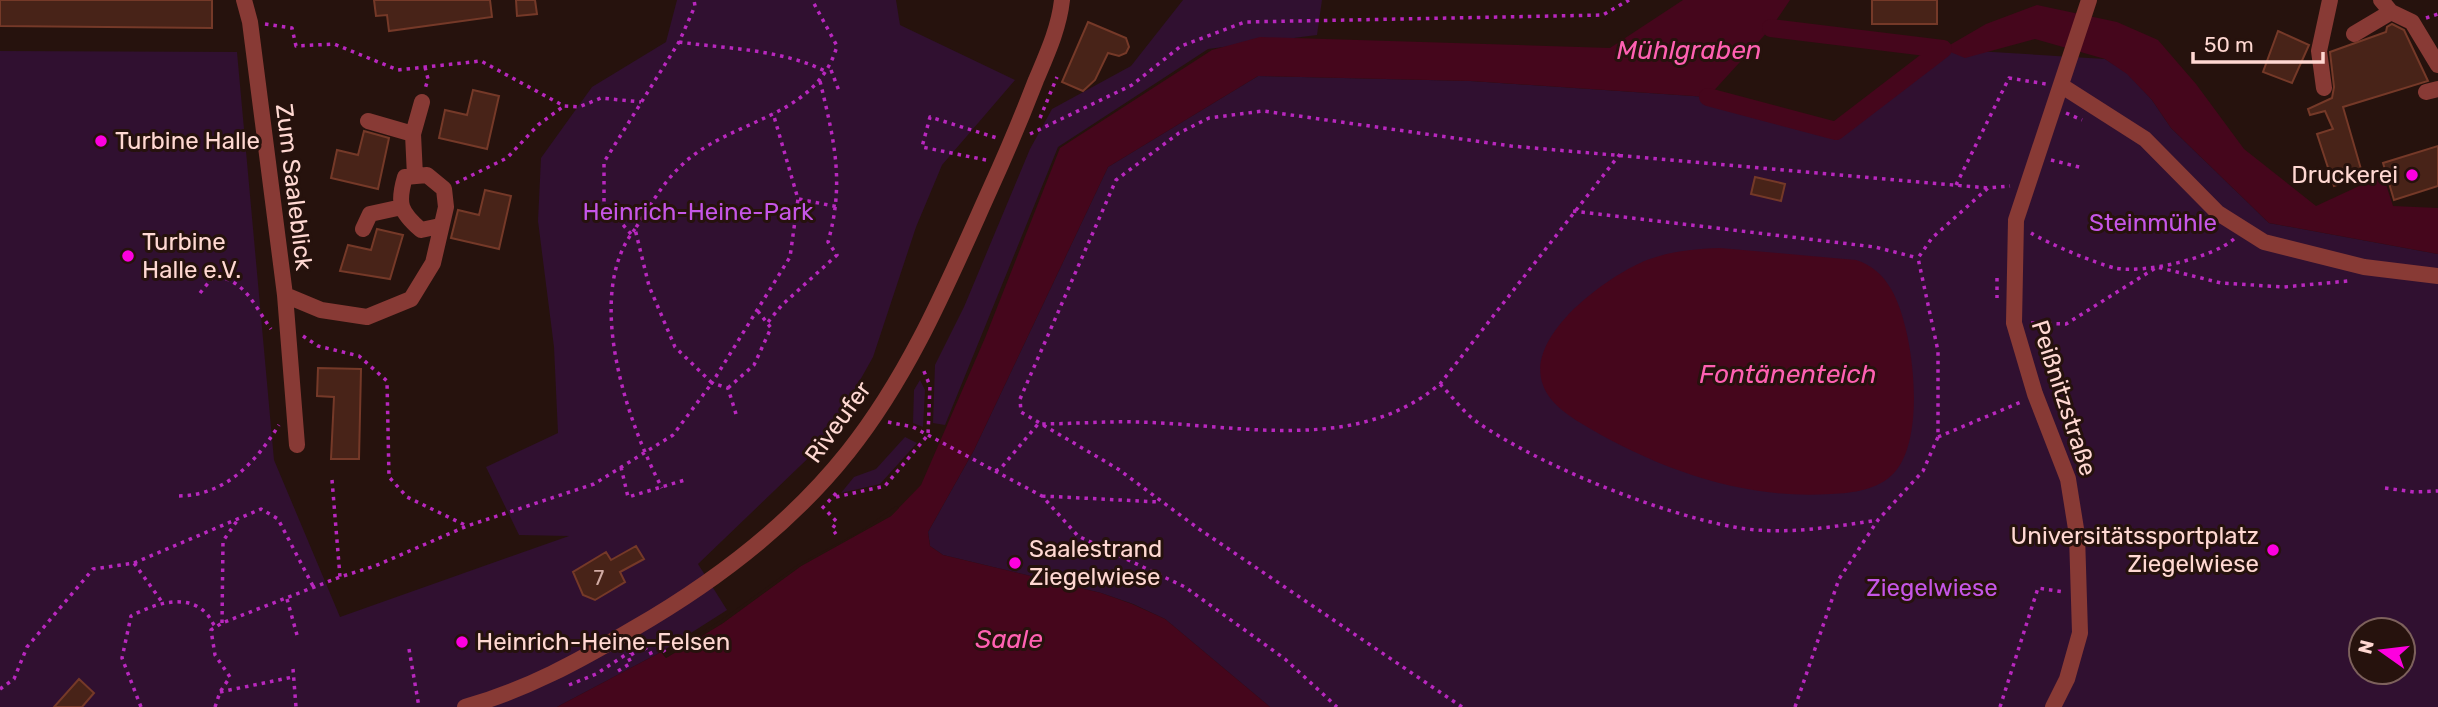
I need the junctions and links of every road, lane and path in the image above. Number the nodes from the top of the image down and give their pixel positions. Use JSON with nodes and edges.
{"nodes":[{"id":1,"x":244,"y":0,"type":"edge"},
{"id":2,"x":694,"y":0,"type":"edge"},
{"id":3,"x":812,"y":0,"type":"edge"},
{"id":4,"x":1062,"y":0,"type":"edge"},
{"id":5,"x":1629,"y":0,"type":"edge"},
{"id":6,"x":2330,"y":0,"type":"edge"},
{"id":7,"x":2088,"y":2,"type":"edge"},
{"id":8,"x":2386,"y":6,"type":"edge"},
{"id":9,"x":250,"y":22,"type":"junction"},
{"id":10,"x":2354,"y":34,"type":"dead end"},
{"id":11,"x":679,"y":43,"type":"junction"},
{"id":12,"x":2438,"y":65,"type":"edge"},
{"id":13,"x":1060,"y":66,"type":"dead end"},
{"id":14,"x":425,"y":67,"type":"junction"},
{"id":15,"x":829,"y":71,"type":"junction"},
{"id":16,"x":428,"y":79,"type":"dead end"},
{"id":17,"x":820,"y":81,"type":"junction"},
{"id":18,"x":2062,"y":86,"type":"junction"},
{"id":19,"x":2324,"y":88,"type":"dead end"},
{"id":20,"x":839,"y":91,"type":"dead end"},
{"id":21,"x":422,"y":102,"type":"dead end"},
{"id":22,"x":641,"y":102,"type":"junction"},
{"id":23,"x":564,"y":106,"type":"junction"},
{"id":24,"x":2055,"y":109,"type":"junction"},
{"id":25,"x":773,"y":113,"type":"junction"},
{"id":26,"x":368,"y":121,"type":"dead end"},
{"id":27,"x":2086,"y":121,"type":"dead end"},
{"id":28,"x":1032,"y":133,"type":"junction"},
{"id":29,"x":413,"y":134,"type":"junction"},
{"id":30,"x":1019,"y":143,"type":"junction"},
{"id":31,"x":1620,"y":154,"type":"junction"},
{"id":32,"x":2038,"y":157,"type":"junction"},
{"id":33,"x":1002,"y":163,"type":"junction"},
{"id":34,"x":2083,"y":167,"type":"dead end"},
{"id":35,"x":415,"y":176,"type":"junction"},
{"id":36,"x":2029,"y":184,"type":"junction"},
{"id":37,"x":1956,"y":186,"type":"junction"},
{"id":38,"x":1988,"y":188,"type":"junction"},
{"id":39,"x":444,"y":189,"type":"junction"},
{"id":40,"x":798,"y":199,"type":"junction"},
{"id":41,"x":402,"y":207,"type":"junction"},
{"id":42,"x":838,"y":207,"type":"junction"},
{"id":43,"x":1573,"y":211,"type":"junction"},
{"id":44,"x":2016,"y":220,"type":"junction"},
{"id":45,"x":440,"y":226,"type":"junction"},
{"id":46,"x":363,"y":229,"type":"dead end"},
{"id":47,"x":635,"y":229,"type":"junction"},
{"id":48,"x":2244,"y":230,"type":"junction"},
{"id":49,"x":631,"y":234,"type":"junction"},
{"id":50,"x":1918,"y":258,"type":"junction"},
{"id":51,"x":2157,"y":267,"type":"junction"},
{"id":52,"x":2438,"y":276,"type":"edge"},
{"id":53,"x":2361,"y":280,"type":"dead end"},
{"id":54,"x":200,"y":293,"type":"dead end"},
{"id":55,"x":285,"y":295,"type":"junction"},
{"id":56,"x":757,"y":310,"type":"junction"},
{"id":57,"x":768,"y":323,"type":"junction"},
{"id":58,"x":2014,"y":323,"type":"junction"},
{"id":59,"x":287,"y":325,"type":"junction"},
{"id":60,"x":289,"y":345,"type":"junction"},
{"id":61,"x":916,"y":378,"type":"dead end"},
{"id":62,"x":712,"y":383,"type":"junction"},
{"id":63,"x":1440,"y":384,"type":"junction"},
{"id":64,"x":728,"y":388,"type":"junction"},
{"id":65,"x":2035,"y":394,"type":"junction"},
{"id":66,"x":895,"y":411,"type":"dead end"},
{"id":67,"x":737,"y":414,"type":"dead end"},
{"id":68,"x":283,"y":418,"type":"dead end"},
{"id":69,"x":1038,"y":424,"type":"junction"},
{"id":70,"x":881,"y":425,"type":"junction"},
{"id":71,"x":928,"y":435,"type":"junction"},
{"id":72,"x":1938,"y":437,"type":"junction"},
{"id":73,"x":297,"y":445,"type":"dead end"},
{"id":74,"x":645,"y":455,"type":"junction"},
{"id":75,"x":621,"y":467,"type":"junction"},
{"id":76,"x":995,"y":471,"type":"junction"},
{"id":77,"x":825,"y":479,"type":"junction"},
{"id":78,"x":332,"y":480,"type":"dead end"},
{"id":79,"x":685,"y":480,"type":"dead end"},
{"id":80,"x":842,"y":487,"type":"dead end"},
{"id":81,"x":662,"y":488,"type":"junction"},
{"id":82,"x":2385,"y":488,"type":"dead end"},
{"id":83,"x":2438,"y":491,"type":"edge"},
{"id":84,"x":179,"y":496,"type":"dead end"},
{"id":85,"x":1042,"y":496,"type":"junction"},
{"id":86,"x":833,"y":498,"type":"junction"},
{"id":87,"x":1161,"y":502,"type":"junction"},
{"id":88,"x":822,"y":506,"type":"dead end"},
{"id":89,"x":832,"y":516,"type":"dead end"},
{"id":90,"x":239,"y":519,"type":"junction"},
{"id":91,"x":1878,"y":520,"type":"junction"},
{"id":92,"x":467,"y":526,"type":"junction"},
{"id":93,"x":835,"y":534,"type":"dead end"},
{"id":94,"x":134,"y":563,"type":"junction"},
{"id":95,"x":340,"y":576,"type":"junction"},
{"id":96,"x":314,"y":589,"type":"junction"},
{"id":97,"x":2079,"y":593,"type":"junction"},
{"id":98,"x":287,"y":599,"type":"junction"},
{"id":99,"x":162,"y":603,"type":"junction"},
{"id":100,"x":222,"y":623,"type":"junction"},
{"id":101,"x":298,"y":635,"type":"dead end"},
{"id":102,"x":643,"y":643,"type":"dead end"},
{"id":103,"x":409,"y":649,"type":"dead end"},
{"id":104,"x":635,"y":651,"type":"junction"},
{"id":105,"x":665,"y":652,"type":"dead end"},
{"id":106,"x":293,"y":669,"type":"dead end"},
{"id":107,"x":618,"y":671,"type":"dead end"},
{"id":108,"x":293,"y":677,"type":"junction"},
{"id":109,"x":562,"y":688,"type":"dead end"},
{"id":110,"x":0,"y":689,"type":"edge"},
{"id":111,"x":220,"y":692,"type":"junction"},
{"id":112,"x":141,"y":707,"type":"edge"},
{"id":113,"x":215,"y":707,"type":"edge"},
{"id":114,"x":296,"y":707,"type":"edge"},
{"id":115,"x":419,"y":707,"type":"edge"},
{"id":116,"x":466,"y":707,"type":"edge"},
{"id":117,"x":1337,"y":707,"type":"edge"},
{"id":118,"x":1462,"y":707,"type":"edge"},
{"id":119,"x":1795,"y":707,"type":"edge"},
{"id":120,"x":2000,"y":707,"type":"edge"},
{"id":121,"x":2053,"y":707,"type":"edge"}],
"edges":[{"from":1,"to":9,"type":"street","name":"Zum Saaleblick"},
{"from":2,"to":11,"type":"path"},
{"from":3,"to":15,"type":"path"},
{"from":4,"to":30,"type":"street","name":"Riveufer"},
{"from":5,"to":28,"type":"path"},
{"from":6,"to":19,"type":"street"},
{"from":7,"to":18,"type":"street","name":"Peißnitzstraße"},
{"from":8,"to":10,"type":"street"},
{"from":8,"to":12,"type":"street"},
{"from":9,"to":14,"type":"path"},
{"from":9,"to":55,"type":"street","name":"Zum Saaleblick"},
{"from":11,"to":15,"type":"path"},
{"from":11,"to":22,"type":"path"},
{"from":13,"to":28,"type":"path"},
{"from":14,"to":16,"type":"path"},
{"from":14,"to":23,"type":"path"},
{"from":15,"to":17,"type":"path"},
{"from":15,"to":20,"type":"path"},
{"from":17,"to":25,"type":"path"},
{"from":17,"to":42,"type":"path"},
{"from":18,"to":24,"type":"street","name":"Peißnitzstraße"},
{"from":18,"to":37,"type":"path"},
{"from":18,"to":48,"type":"street"},
{"from":21,"to":29,"type":"street"},
{"from":22,"to":23,"type":"path"},
{"from":22,"to":49,"type":"path"},
{"from":23,"to":39,"type":"path"},
{"from":24,"to":27,"type":"path"},
{"from":24,"to":32,"type":"street","name":"Peißnitzstraße"},
{"from":25,"to":40,"type":"path"},
{"from":25,"to":47,"type":"path"},
{"from":26,"to":29,"type":"street"},
{"from":28,"to":30,"type":"path"},
{"from":28,"to":30,"type":"path"},
{"from":29,"to":35,"type":"street"},
{"from":30,"to":33,"type":"street","name":"Riveufer"},
{"from":30,"to":33,"type":"path"},
{"from":31,"to":37,"type":"path"},
{"from":31,"to":43,"type":"path"},
{"from":31,"to":69,"type":"path"},
{"from":32,"to":34,"type":"path"},
{"from":32,"to":36,"type":"street","name":"Peißnitzstraße"},
{"from":33,"to":70,"type":"street","name":"Riveufer"},
{"from":35,"to":39,"type":"street"},
{"from":35,"to":41,"type":"street"},
{"from":36,"to":38,"type":"path"},
{"from":36,"to":44,"type":"street","name":"Peißnitzstraße"},
{"from":37,"to":38,"type":"path"},
{"from":38,"to":50,"type":"path"},
{"from":39,"to":45,"type":"street","name":"Zum Saaleblick"},
{"from":40,"to":42,"type":"path"},
{"from":40,"to":56,"type":"path"},
{"from":41,"to":45,"type":"street"},
{"from":41,"to":46,"type":"street"},
{"from":42,"to":57,"type":"path"},
{"from":43,"to":50,"type":"path"},
{"from":43,"to":63,"type":"path"},
{"from":44,"to":51,"type":"path"},
{"from":44,"to":58,"type":"street","name":"Peißnitzstraße"},
{"from":45,"to":55,"type":"street","name":"Zum Saaleblick"},
{"from":47,"to":49,"type":"path"},
{"from":47,"to":62,"type":"path"},
{"from":48,"to":51,"type":"path"},
{"from":48,"to":52,"type":"street"},
{"from":49,"to":74,"type":"path"},
{"from":50,"to":72,"type":"path"},
{"from":51,"to":53,"type":"path"},
{"from":51,"to":58,"type":"path"},
{"from":54,"to":60,"type":"path"},
{"from":55,"to":59,"type":"street"},
{"from":56,"to":57,"type":"path"},
{"from":56,"to":62,"type":"path"},
{"from":57,"to":64,"type":"path"},
{"from":58,"to":65,"type":"street","name":"Peißnitzstraße"},
{"from":59,"to":60,"type":"street"},
{"from":59,"to":92,"type":"path"},
{"from":60,"to":73,"type":"street"},
{"from":61,"to":71,"type":"path"},
{"from":62,"to":64,"type":"path"},
{"from":62,"to":74,"type":"path"},
{"from":63,"to":69,"type":"path"},
{"from":63,"to":91,"type":"path"},
{"from":64,"to":67,"type":"path"},
{"from":65,"to":72,"type":"path"},
{"from":65,"to":97,"type":"street","name":"Peißnitzstraße"},
{"from":66,"to":70,"type":"path"},
{"from":68,"to":84,"type":"path"},
{"from":69,"to":76,"type":"path"},
{"from":69,"to":87,"type":"path"},
{"from":70,"to":71,"type":"path"},
{"from":70,"to":77,"type":"street","name":"Riveufer"},
{"from":71,"to":76,"type":"path"},
{"from":71,"to":86,"type":"path"},
{"from":72,"to":91,"type":"path"},
{"from":74,"to":75,"type":"path"},
{"from":74,"to":81,"type":"path"},
{"from":75,"to":81,"type":"path"},
{"from":75,"to":92,"type":"path"},
{"from":76,"to":85,"type":"path"},
{"from":77,"to":86,"type":"path"},
{"from":77,"to":116,"type":"street","name":"Riveufer"},
{"from":78,"to":95,"type":"path"},
{"from":79,"to":81,"type":"path"},
{"from":80,"to":86,"type":"path"},
{"from":82,"to":83,"type":"path"},
{"from":85,"to":87,"type":"path"},
{"from":85,"to":117,"type":"path"},
{"from":86,"to":88,"type":"path"},
{"from":87,"to":118,"type":"path"},
{"from":89,"to":93,"type":"path"},
{"from":90,"to":94,"type":"path"},
{"from":90,"to":96,"type":"path"},
{"from":90,"to":100,"type":"path"},
{"from":91,"to":119,"type":"path"},
{"from":92,"to":95,"type":"path"},
{"from":94,"to":99,"type":"path"},
{"from":94,"to":110,"type":"path"},
{"from":95,"to":96,"type":"path"},
{"from":96,"to":98,"type":"path"},
{"from":97,"to":120,"type":"path"},
{"from":97,"to":121,"type":"street","name":"Peißnitzstraße"},
{"from":98,"to":100,"type":"path"},
{"from":98,"to":101,"type":"path"},
{"from":99,"to":100,"type":"path"},
{"from":99,"to":112,"type":"path"},
{"from":100,"to":111,"type":"path"},
{"from":102,"to":104,"type":"path"},
{"from":103,"to":115,"type":"path"},
{"from":104,"to":105,"type":"path"},
{"from":104,"to":107,"type":"path"},
{"from":104,"to":109,"type":"path"},
{"from":106,"to":108,"type":"path"},
{"from":108,"to":111,"type":"path"},
{"from":108,"to":114,"type":"path"},
{"from":111,"to":113,"type":"path"}]}
